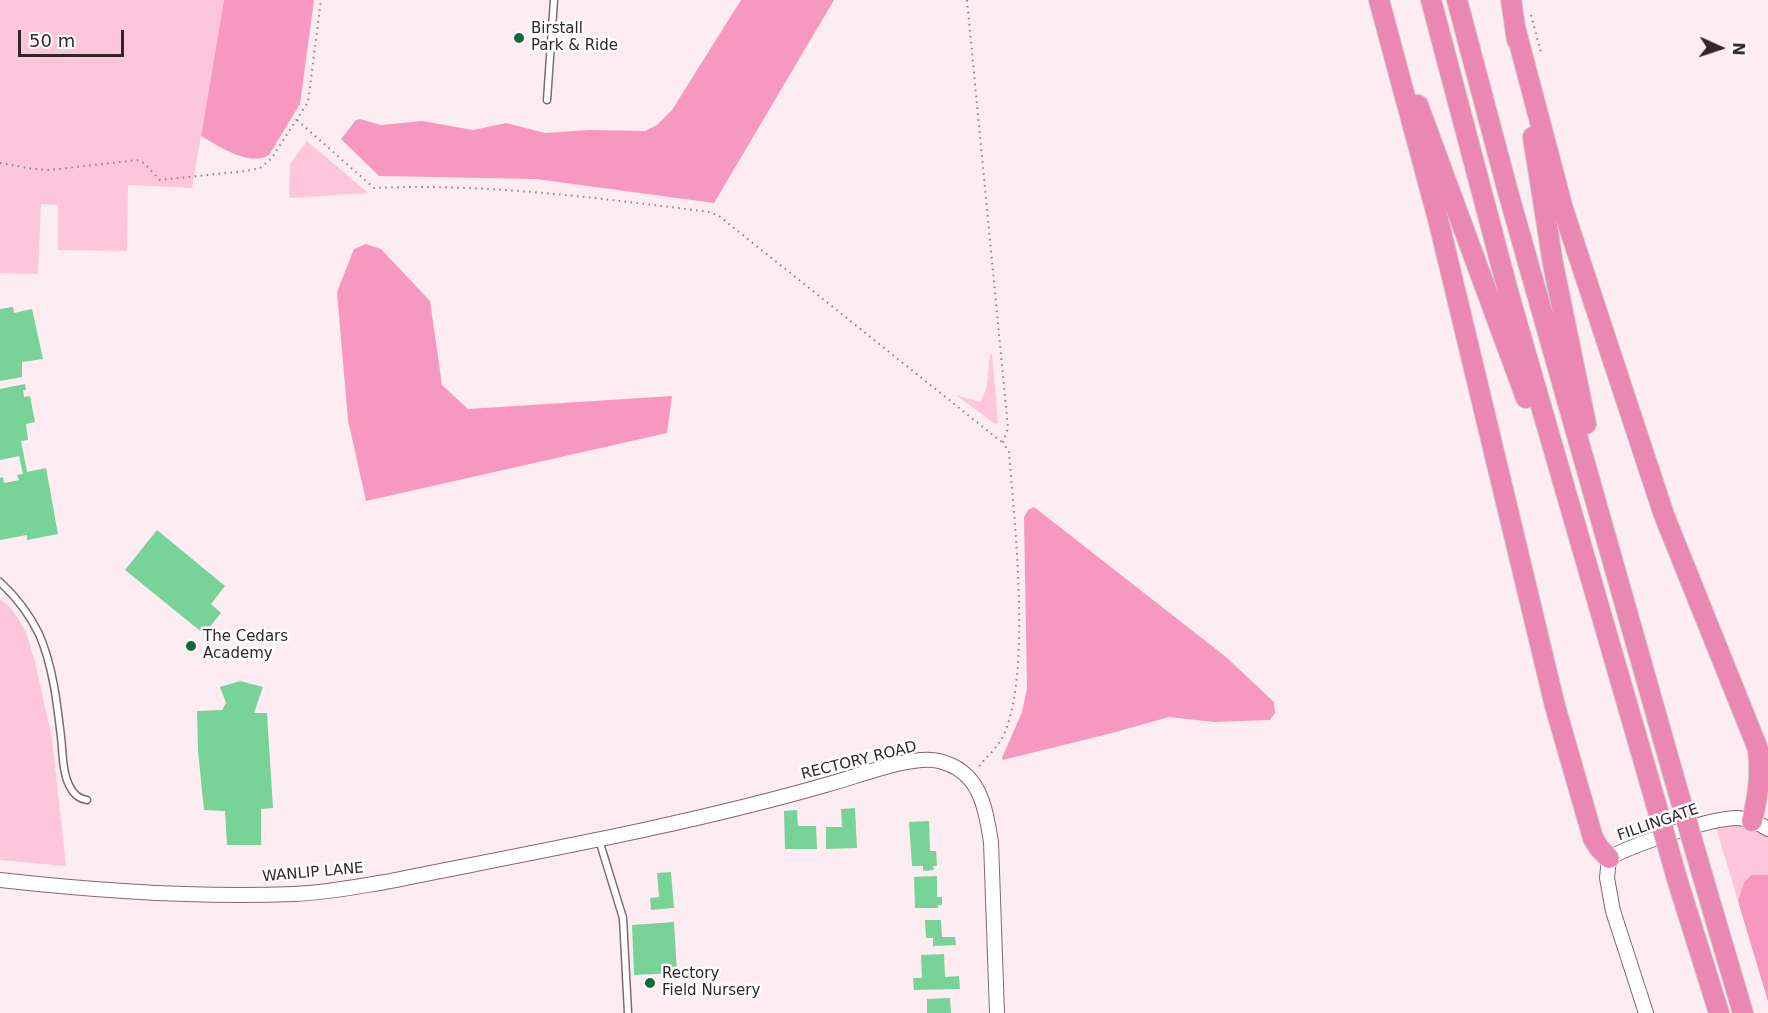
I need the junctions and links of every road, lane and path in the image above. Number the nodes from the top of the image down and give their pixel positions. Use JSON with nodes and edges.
{"nodes":[{"id":1,"x":321,"y":0,"type":"edge"},
{"id":2,"x":554,"y":0,"type":"edge"},
{"id":3,"x":968,"y":0,"type":"edge"},
{"id":4,"x":1379,"y":0,"type":"edge"},
{"id":5,"x":1431,"y":0,"type":"edge"},
{"id":6,"x":1457,"y":0,"type":"edge"},
{"id":7,"x":1510,"y":0,"type":"edge"},
{"id":8,"x":1515,"y":27,"type":"junction"},
{"id":9,"x":547,"y":100,"type":"dead end"},
{"id":10,"x":297,"y":120,"type":"junction"},
{"id":11,"x":0,"y":162,"type":"edge"},
{"id":12,"x":1003,"y":443,"type":"junction"},
{"id":13,"x":1608,"y":538,"type":"junction"},
{"id":14,"x":0,"y":582,"type":"edge"},
{"id":15,"x":1598,"y":608,"type":"junction"},
{"id":16,"x":970,"y":778,"type":"junction"},
{"id":17,"x":87,"y":800,"type":"dead end"},
{"id":18,"x":1760,"y":825,"type":"edge"},
{"id":19,"x":624,"y":834,"type":"joint"},
{"id":20,"x":599,"y":839,"type":"junction"},
{"id":21,"x":1609,"y":858,"type":"junction"},
{"id":22,"x":0,"y":880,"type":"edge"},
{"id":23,"x":628,"y":1013,"type":"edge"},
{"id":24,"x":997,"y":1013,"type":"edge"},
{"id":25,"x":1646,"y":1013,"type":"edge"},
{"id":26,"x":1719,"y":1013,"type":"edge"},
{"id":27,"x":1743,"y":1013,"type":"edge"}],
"edges":[{"from":1,"to":10,"type":"path"},
{"from":2,"to":9,"type":"lane"},
{"from":3,"to":12,"type":"path"},
{"from":4,"to":15,"type":"highway"},
{"from":4,"to":21,"type":"highway"},
{"from":5,"to":15,"type":"highway"},
{"from":6,"to":13,"type":"highway"},
{"from":7,"to":8,"type":"highway"},
{"from":8,"to":13,"type":"highway"},
{"from":8,"to":18,"type":"highway"},
{"from":10,"to":11,"type":"path"},
{"from":10,"to":12,"type":"path"},
{"from":12,"to":16,"type":"path"},
{"from":13,"to":27,"type":"highway","bridge":true},
{"from":14,"to":17,"type":"lane"},
{"from":15,"to":26,"type":"highway","bridge":true},
{"from":16,"to":19,"type":"street","name":"RECTORY ROAD"},
{"from":16,"to":24,"type":"street"},
{"from":18,"to":21,"type":"street","name":"FILLINGATE"},
{"from":19,"to":20,"type":"street","name":"WANLIP LANE"},
{"from":20,"to":22,"type":"street","name":"WANLIP LANE"},
{"from":20,"to":23,"type":"lane"},
{"from":21,"to":25,"type":"street","name":"FILLINGATE"}]}
